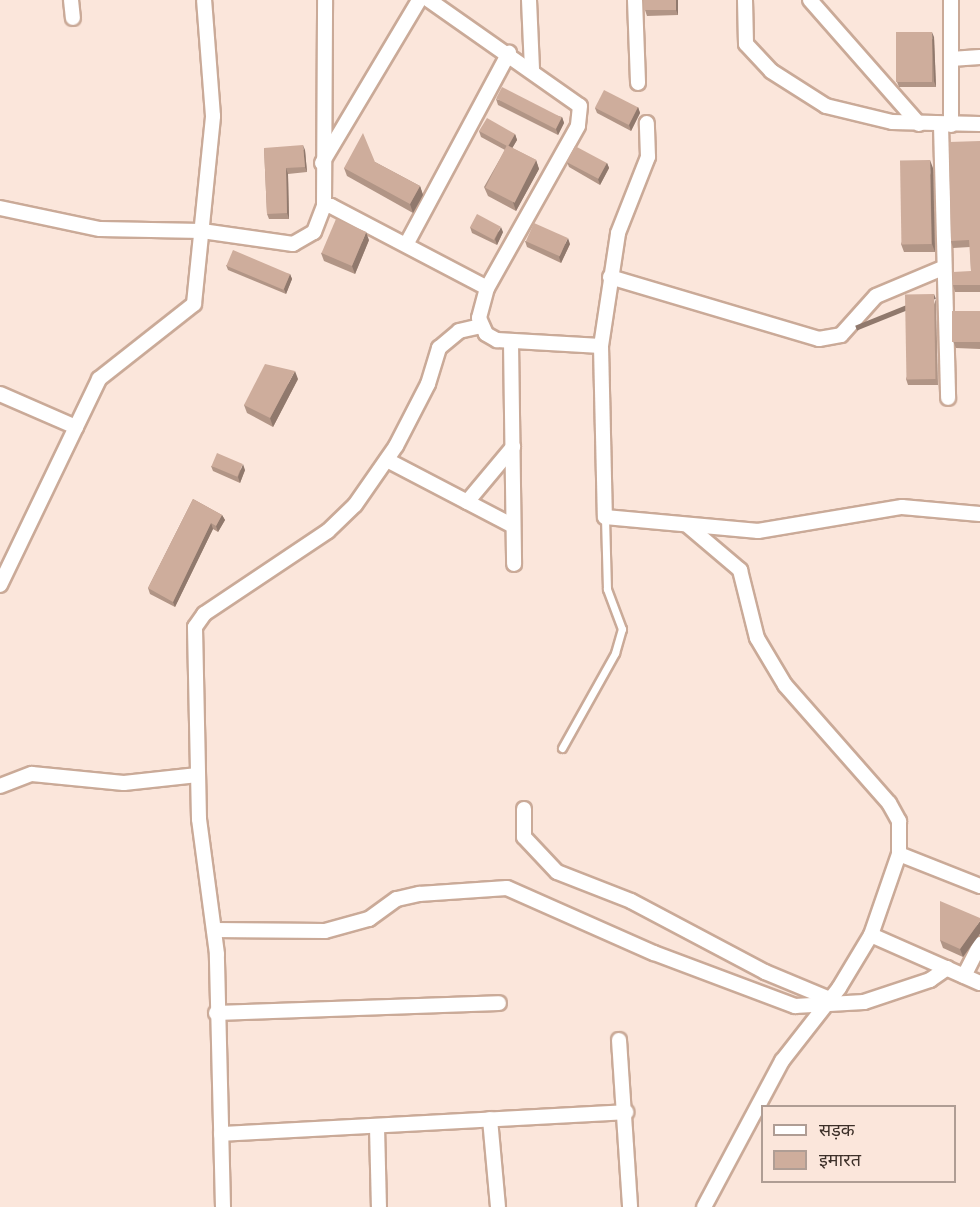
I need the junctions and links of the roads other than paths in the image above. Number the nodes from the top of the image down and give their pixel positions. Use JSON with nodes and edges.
{"nodes":[{"id":1,"x":71,"y":0,"type":"edge"},
{"id":2,"x":204,"y":0,"type":"edge"},
{"id":3,"x":325,"y":0,"type":"edge"},
{"id":4,"x":418,"y":0,"type":"edge"},
{"id":5,"x":429,"y":0,"type":"edge"},
{"id":6,"x":529,"y":0,"type":"edge"},
{"id":7,"x":635,"y":0,"type":"edge"},
{"id":8,"x":745,"y":0,"type":"edge"},
{"id":9,"x":810,"y":0,"type":"edge"},
{"id":10,"x":951,"y":0,"type":"edge"},
{"id":11,"x":72,"y":18,"type":"dead end"},
{"id":12,"x":509,"y":54,"type":"junction"},
{"id":13,"x":980,"y":57,"type":"edge"},
{"id":14,"x":951,"y":59,"type":"junction"},
{"id":15,"x":532,"y":69,"type":"junction"},
{"id":16,"x":638,"y":83,"type":"dead end"},
{"id":17,"x":647,"y":123,"type":"dead end"},
{"id":18,"x":919,"y":124,"type":"junction"},
{"id":19,"x":980,"y":124,"type":"edge"},
{"id":20,"x":946,"y":125,"type":"junction"},
{"id":21,"x":321,"y":165,"type":"junction"},
{"id":22,"x":324,"y":206,"type":"junction"},
{"id":23,"x":0,"y":208,"type":"edge"},
{"id":24,"x":202,"y":231,"type":"junction"},
{"id":25,"x":407,"y":243,"type":"junction"},
{"id":26,"x":943,"y":268,"type":"junction"},
{"id":27,"x":610,"y":277,"type":"junction"},
{"id":28,"x":487,"y":288,"type":"junction"},
{"id":29,"x":481,"y":326,"type":"junction"},
{"id":30,"x":511,"y":342,"type":"junction"},
{"id":31,"x":601,"y":346,"type":"junction"},
{"id":32,"x":0,"y":394,"type":"edge"},
{"id":33,"x":948,"y":398,"type":"dead end"},
{"id":34,"x":76,"y":428,"type":"junction"},
{"id":35,"x":513,"y":447,"type":"junction"},
{"id":36,"x":387,"y":460,"type":"junction"},
{"id":37,"x":467,"y":502,"type":"junction"},
{"id":38,"x":980,"y":514,"type":"edge"},
{"id":39,"x":605,"y":517,"type":"junction"},
{"id":40,"x":686,"y":524,"type":"junction"},
{"id":41,"x":513,"y":526,"type":"junction"},
{"id":42,"x":514,"y":564,"type":"dead end"},
{"id":43,"x":0,"y":585,"type":"edge"},
{"id":44,"x":562,"y":748,"type":"dead end"},
{"id":45,"x":198,"y":775,"type":"junction"},
{"id":46,"x":0,"y":786,"type":"edge"},
{"id":47,"x":524,"y":809,"type":"dead end"},
{"id":48,"x":899,"y":854,"type":"junction"},
{"id":49,"x":980,"y":886,"type":"edge"},
{"id":50,"x":214,"y":930,"type":"junction"},
{"id":51,"x":871,"y":935,"type":"junction"},
{"id":52,"x":980,"y":944,"type":"edge"},
{"id":53,"x":947,"y":968,"type":"junction"},
{"id":54,"x":964,"y":976,"type":"junction"},
{"id":55,"x":980,"y":983,"type":"edge"},
{"id":56,"x":499,"y":1003,"type":"dead end"},
{"id":57,"x":826,"y":1003,"type":"junction"},
{"id":58,"x":216,"y":1012,"type":"junction"},
{"id":59,"x":620,"y":1040,"type":"dead end"},
{"id":60,"x":626,"y":1112,"type":"junction"},
{"id":61,"x":490,"y":1119,"type":"junction"},
{"id":62,"x":376,"y":1128,"type":"junction"},
{"id":63,"x":221,"y":1134,"type":"junction"},
{"id":64,"x":223,"y":1207,"type":"edge"},
{"id":65,"x":379,"y":1207,"type":"edge"},
{"id":66,"x":498,"y":1207,"type":"edge"},
{"id":67,"x":630,"y":1207,"type":"edge"},
{"id":68,"x":704,"y":1207,"type":"edge"}],
"edges":[{"from":1,"to":11,"type":"street"},
{"from":2,"to":24,"type":"street"},
{"from":3,"to":21,"type":"street"},
{"from":4,"to":21,"type":"street"},
{"from":5,"to":12,"type":"street"},
{"from":6,"to":15,"type":"street"},
{"from":7,"to":16,"type":"street"},
{"from":8,"to":18,"type":"street"},
{"from":9,"to":18,"type":"street"},
{"from":10,"to":14,"type":"street"},
{"from":12,"to":15,"type":"street"},
{"from":12,"to":25,"type":"street"},
{"from":13,"to":14,"type":"street"},
{"from":14,"to":20,"type":"street"},
{"from":15,"to":28,"type":"street"},
{"from":17,"to":27,"type":"street"},
{"from":18,"to":20,"type":"street"},
{"from":19,"to":20,"type":"street"},
{"from":20,"to":26,"type":"street"},
{"from":21,"to":22,"type":"street"},
{"from":22,"to":24,"type":"street"},
{"from":22,"to":25,"type":"street"},
{"from":23,"to":24,"type":"street"},
{"from":24,"to":34,"type":"street"},
{"from":25,"to":28,"type":"street"},
{"from":26,"to":27,"type":"street"},
{"from":26,"to":33,"type":"street"},
{"from":27,"to":31,"type":"street"},
{"from":28,"to":29,"type":"street"},
{"from":29,"to":30,"type":"street"},
{"from":29,"to":36,"type":"street"},
{"from":30,"to":31,"type":"street"},
{"from":30,"to":35,"type":"street"},
{"from":31,"to":39,"type":"street"},
{"from":32,"to":34,"type":"street"},
{"from":34,"to":43,"type":"street"},
{"from":35,"to":37,"type":"street"},
{"from":35,"to":41,"type":"street"},
{"from":36,"to":37,"type":"street"},
{"from":36,"to":45,"type":"street"},
{"from":37,"to":41,"type":"street"},
{"from":38,"to":40,"type":"street"},
{"from":39,"to":40,"type":"street"},
{"from":39,"to":44,"type":"lane"},
{"from":40,"to":48,"type":"street"},
{"from":41,"to":42,"type":"street"},
{"from":45,"to":46,"type":"street"},
{"from":45,"to":50,"type":"street"},
{"from":47,"to":57,"type":"street"},
{"from":48,"to":49,"type":"street"},
{"from":48,"to":51,"type":"street"},
{"from":50,"to":57,"type":"street"},
{"from":50,"to":58,"type":"street"},
{"from":51,"to":53,"type":"street"},
{"from":51,"to":57,"type":"street"},
{"from":52,"to":54,"type":"street"},
{"from":53,"to":54,"type":"street"},
{"from":53,"to":57,"type":"street"},
{"from":54,"to":55,"type":"street"},
{"from":56,"to":58,"type":"street"},
{"from":57,"to":68,"type":"street"},
{"from":58,"to":63,"type":"street"},
{"from":59,"to":60,"type":"street"},
{"from":60,"to":61,"type":"street"},
{"from":60,"to":67,"type":"street"},
{"from":61,"to":62,"type":"street"},
{"from":61,"to":66,"type":"street"},
{"from":62,"to":63,"type":"street"},
{"from":62,"to":65,"type":"street"},
{"from":63,"to":64,"type":"street"}]}
